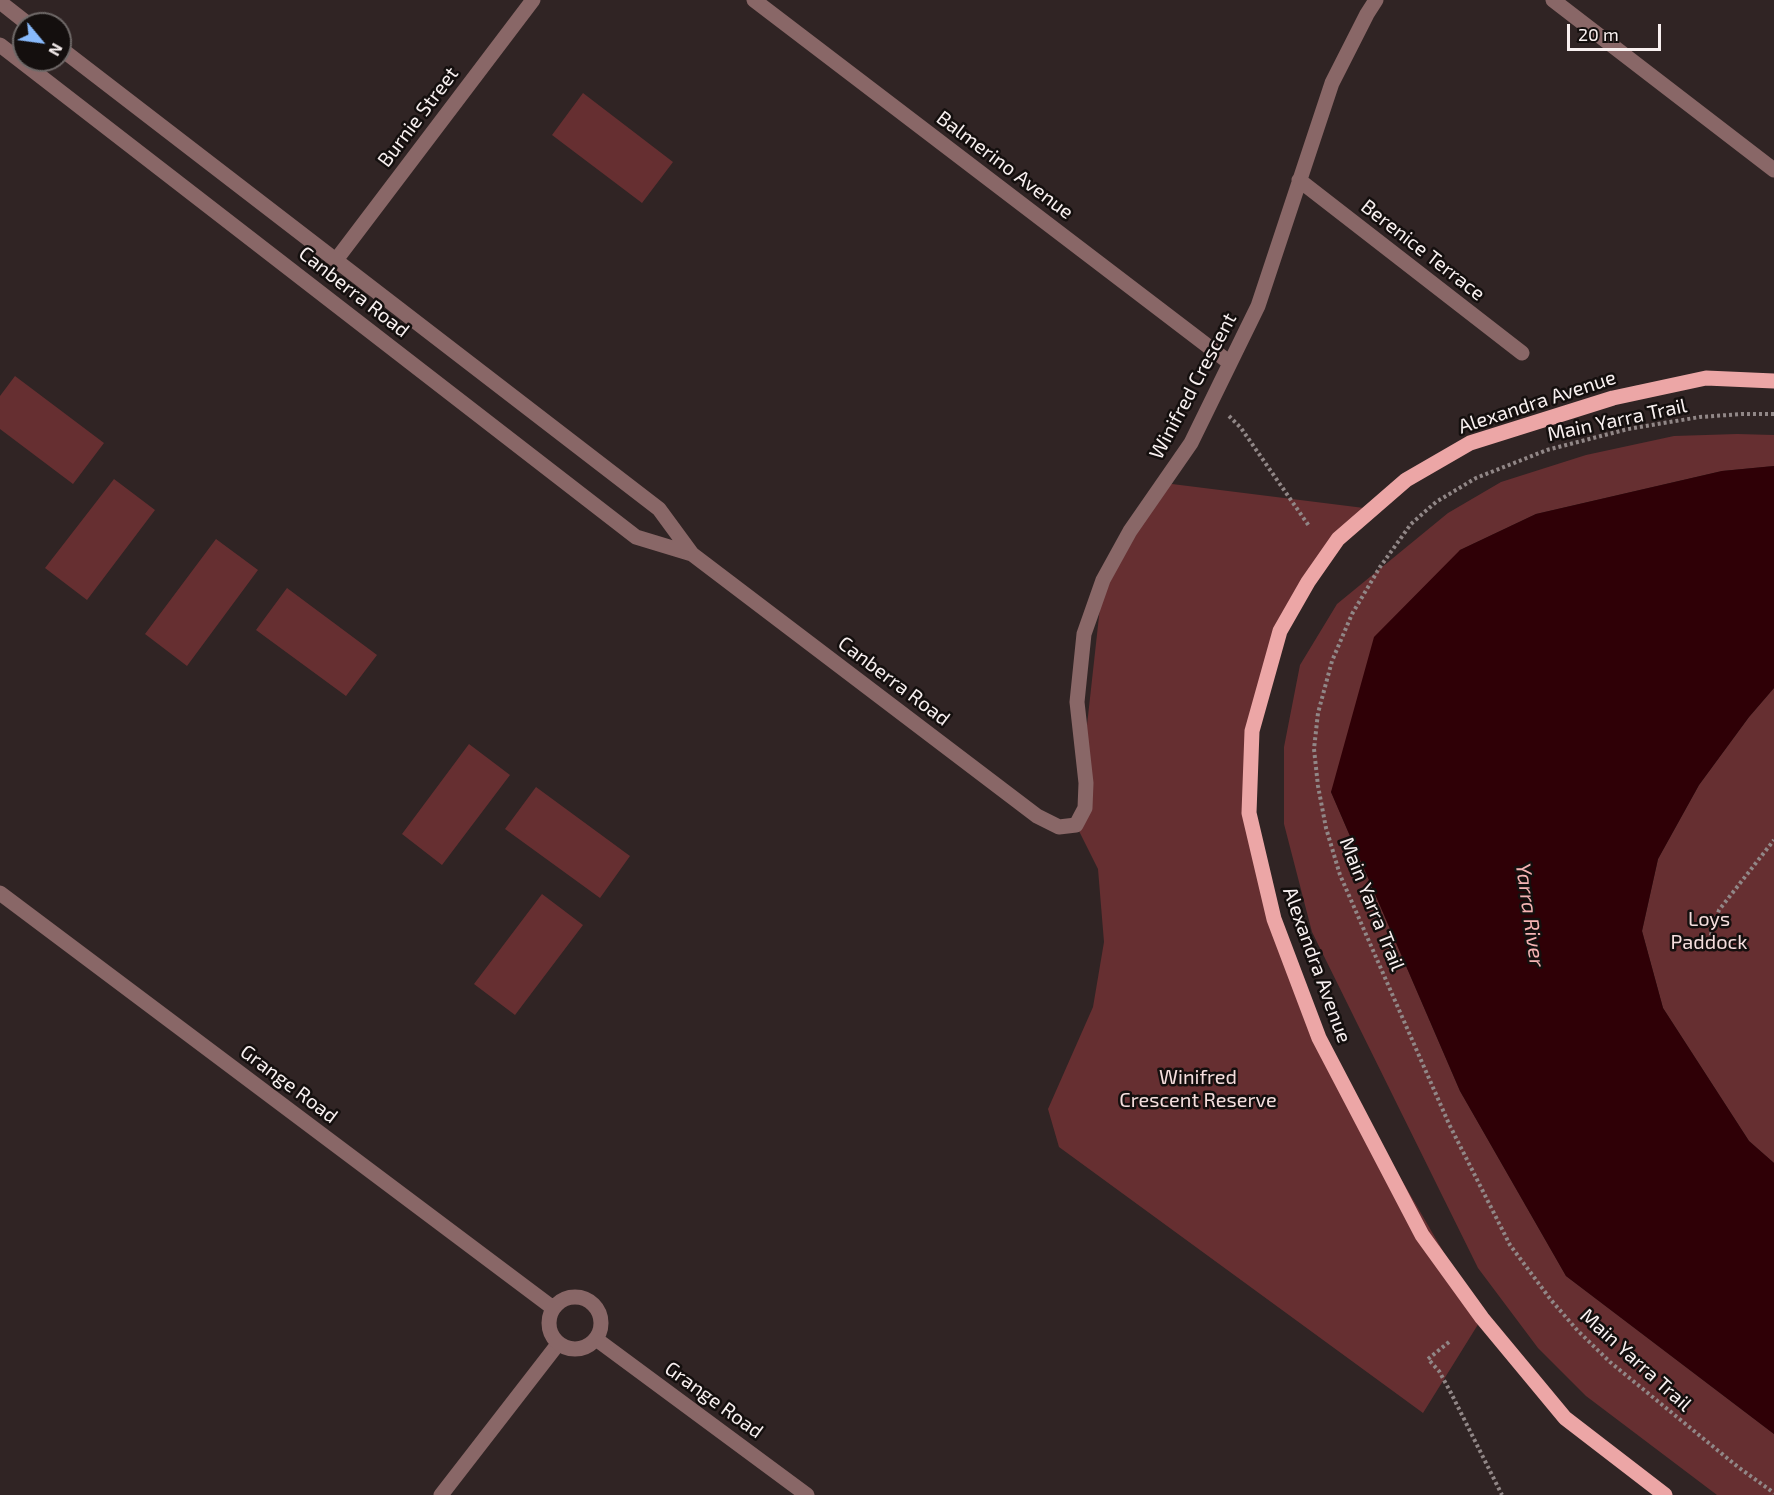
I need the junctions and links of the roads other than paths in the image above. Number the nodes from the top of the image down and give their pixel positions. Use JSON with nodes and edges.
{"nodes":[{"id":1,"x":533,"y":0,"type":"edge"},
{"id":2,"x":754,"y":0,"type":"edge"},
{"id":3,"x":1376,"y":0,"type":"edge"},
{"id":4,"x":1553,"y":0,"type":"edge"},
{"id":5,"x":0,"y":2,"type":"edge"},
{"id":6,"x":13,"y":12,"type":"edge"},
{"id":7,"x":0,"y":45,"type":"edge"},
{"id":8,"x":72,"y":57,"type":"edge"},
{"id":9,"x":1774,"y":170,"type":"edge"},
{"id":10,"x":1299,"y":180,"type":"junction"},
{"id":11,"x":336,"y":260,"type":"junction"},
{"id":12,"x":1522,"y":353,"type":"dead end"},
{"id":13,"x":1230,"y":363,"type":"junction"},
{"id":14,"x":1774,"y":381,"type":"edge"},
{"id":15,"x":692,"y":554,"type":"junction"},
{"id":16,"x":1076,"y":825,"type":"joint"},
{"id":17,"x":0,"y":893,"type":"edge"},
{"id":18,"x":553,"y":1308,"type":"junction"},
{"id":19,"x":596,"y":1339,"type":"junction"},
{"id":20,"x":558,"y":1344,"type":"junction"},
{"id":21,"x":441,"y":1495,"type":"edge"},
{"id":22,"x":807,"y":1495,"type":"edge"},
{"id":23,"x":1665,"y":1495,"type":"edge"}],
"edges":[{"from":1,"to":11,"type":"street","name":"Burnie Street"},
{"from":2,"to":13,"type":"street","name":"Balmerino Avenue"},
{"from":3,"to":10,"type":"street","name":"Winifred Crescent"},
{"from":4,"to":9,"type":"street"},
{"from":5,"to":6,"type":"street"},
{"from":7,"to":15,"type":"street","name":"Canberra Road"},
{"from":8,"to":11,"type":"street","name":"Canberra Road"},
{"from":10,"to":12,"type":"street","name":"Berenice Terrace"},
{"from":10,"to":13,"type":"street","name":"Winifred Crescent"},
{"from":11,"to":15,"type":"street","name":"Canberra Road"},
{"from":13,"to":16,"type":"street","name":"Winifred Crescent"},
{"from":14,"to":23,"type":"main road","name":"Alexandra Avenue"},
{"from":15,"to":16,"type":"street","name":"Canberra Road"},
{"from":17,"to":18,"type":"street","name":"Grange Road"},
{"from":18,"to":19,"type":"street"},
{"from":18,"to":20,"type":"street"},
{"from":19,"to":20,"type":"street"},
{"from":19,"to":22,"type":"street","name":"Grange Road"},
{"from":20,"to":21,"type":"street"}]}
